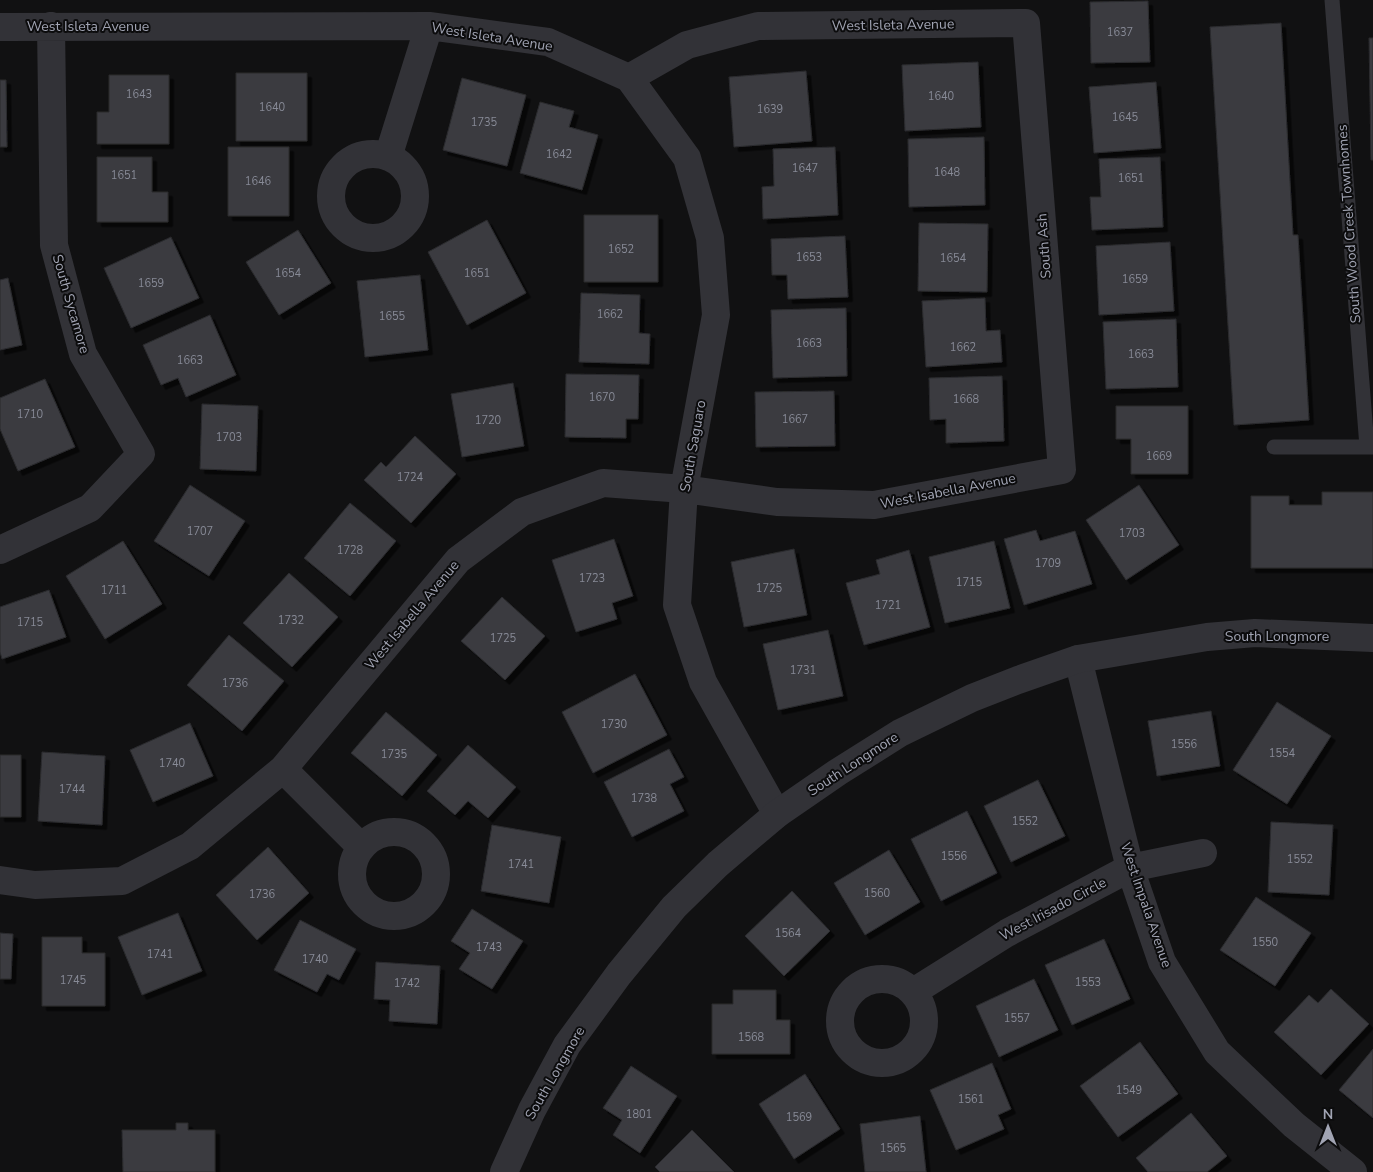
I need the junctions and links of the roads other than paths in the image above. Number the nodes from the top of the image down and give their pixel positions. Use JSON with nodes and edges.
{"nodes":[{"id":1,"x":1332,"y":0,"type":"edge"},
{"id":2,"x":1026,"y":23,"type":"joint"},
{"id":3,"x":51,"y":26,"type":"junction"},
{"id":4,"x":429,"y":26,"type":"junction"},
{"id":5,"x":0,"y":27,"type":"edge"},
{"id":6,"x":629,"y":78,"type":"junction"},
{"id":7,"x":388,"y":157,"type":"dead end"},
{"id":8,"x":1274,"y":447,"type":"dead end"},
{"id":9,"x":1370,"y":447,"type":"edge"},
{"id":10,"x":1062,"y":470,"type":"joint"},
{"id":11,"x":684,"y":489,"type":"junction"},
{"id":12,"x":0,"y":550,"type":"edge"},
{"id":13,"x":1373,"y":638,"type":"edge"},
{"id":14,"x":1078,"y":659,"type":"junction"},
{"id":15,"x":283,"y":769,"type":"junction"},
{"id":16,"x":777,"y":814,"type":"junction"},
{"id":17,"x":361,"y":847,"type":"dead end"},
{"id":18,"x":1203,"y":853,"type":"dead end"},
{"id":19,"x":1130,"y":868,"type":"junction"},
{"id":20,"x":0,"y":880,"type":"edge"},
{"id":21,"x":913,"y":992,"type":"dead end"},
{"id":22,"x":504,"y":1172,"type":"edge"},
{"id":23,"x":1352,"y":1172,"type":"edge"}],
"edges":[{"from":1,"to":9,"type":"lane","name":"South Wood Creek Townhomes"},
{"from":2,"to":6,"type":"street","name":"West Isleta Avenue"},
{"from":2,"to":10,"type":"street","name":"South Ash"},
{"from":3,"to":4,"type":"street","name":"West Isleta Avenue"},
{"from":3,"to":5,"type":"street","name":"West Isleta Avenue"},
{"from":3,"to":12,"type":"street","name":"South Sycamore"},
{"from":4,"to":6,"type":"street","name":"West Isleta Avenue"},
{"from":4,"to":7,"type":"street"},
{"from":6,"to":11,"type":"street","name":"South Saguaro"},
{"from":8,"to":9,"type":"lane"},
{"from":10,"to":11,"type":"street","name":"West Isabella Avenue"},
{"from":11,"to":15,"type":"street","name":"West Isabella Avenue"},
{"from":11,"to":16,"type":"street","name":"South Saguaro"},
{"from":13,"to":14,"type":"street","name":"South Longmore"},
{"from":14,"to":16,"type":"street","name":"South Longmore"},
{"from":14,"to":19,"type":"street","name":"West Impala Avenue"},
{"from":15,"to":17,"type":"street"},
{"from":15,"to":20,"type":"street","name":"West Isabella Avenue"},
{"from":16,"to":22,"type":"street","name":"South Longmore"},
{"from":18,"to":19,"type":"street","name":"West Irisado Circle"},
{"from":19,"to":21,"type":"street","name":"West Irisado Circle"},
{"from":19,"to":23,"type":"street","name":"West Impala Avenue"}]}
